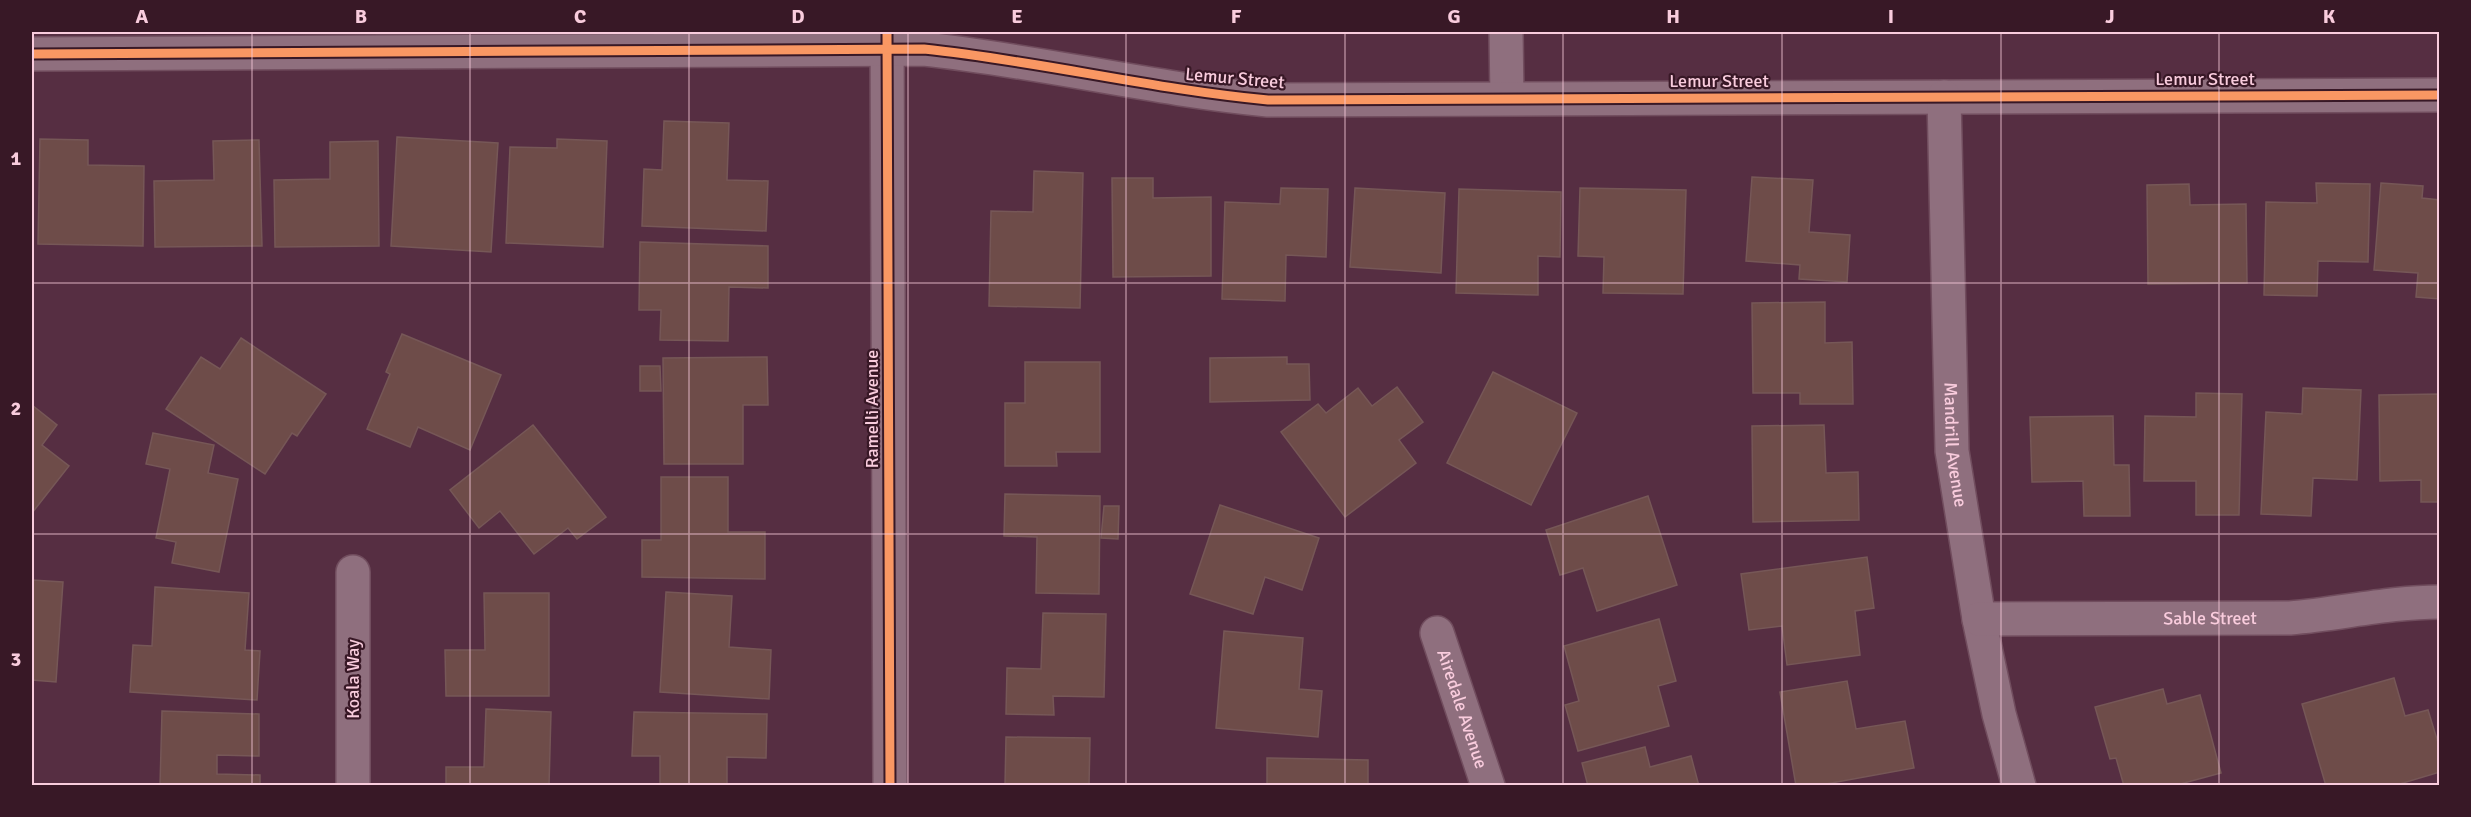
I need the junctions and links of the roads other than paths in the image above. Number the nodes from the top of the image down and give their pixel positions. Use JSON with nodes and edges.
{"nodes":[{"id":1,"x":1506,"y":32,"type":"edge"},
{"id":2,"x":887,"y":40,"type":"edge"},
{"id":3,"x":32,"y":54,"type":"edge"},
{"id":4,"x":2439,"y":95,"type":"edge"},
{"id":5,"x":1944,"y":97,"type":"junction"},
{"id":6,"x":1507,"y":98,"type":"junction"},
{"id":7,"x":353,"y":572,"type":"dead end"},
{"id":8,"x":2439,"y":602,"type":"edge"},
{"id":9,"x":1979,"y":619,"type":"junction"},
{"id":10,"x":1437,"y":633,"type":"dead end"},
{"id":11,"x":353,"y":786,"type":"edge"},
{"id":12,"x":890,"y":786,"type":"edge"},
{"id":13,"x":1488,"y":786,"type":"edge"},
{"id":14,"x":2019,"y":786,"type":"edge"}],
"edges":[{"from":1,"to":6,"type":"street"},
{"from":2,"to":3,"type":"street","name":"Lemur Street"},
{"from":2,"to":6,"type":"street","name":"Lemur Street"},
{"from":2,"to":12,"type":"street","name":"Ramelli Avenue"},
{"from":4,"to":5,"type":"street","name":"Lemur Street"},
{"from":5,"to":6,"type":"street","name":"Lemur Street"},
{"from":5,"to":9,"type":"street","name":"Mandrill Avenue"},
{"from":7,"to":11,"type":"street","name":"Koala Way"},
{"from":8,"to":9,"type":"street","name":"Sable Street"},
{"from":9,"to":14,"type":"street","name":"Mandrill Avenue"},
{"from":10,"to":13,"type":"street","name":"Airedale Avenue"}]}
